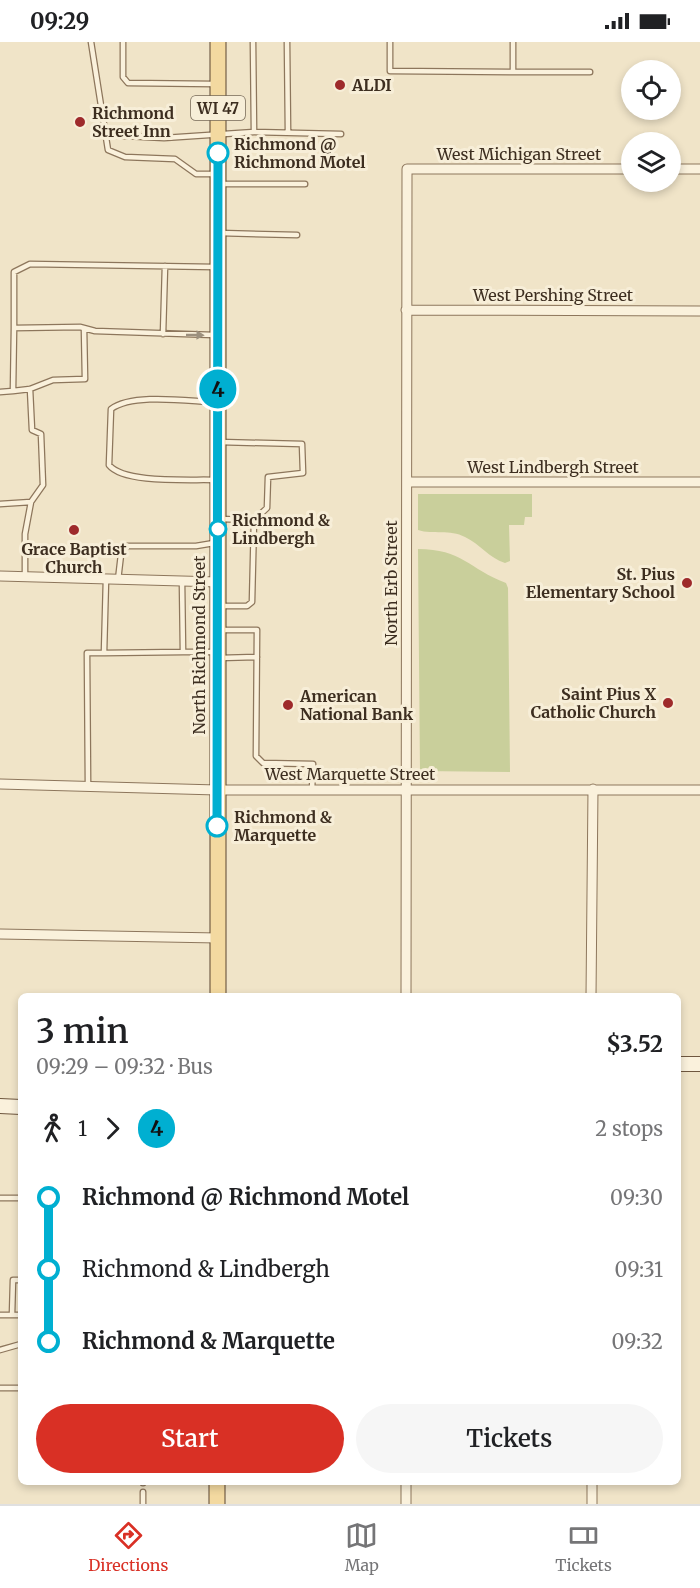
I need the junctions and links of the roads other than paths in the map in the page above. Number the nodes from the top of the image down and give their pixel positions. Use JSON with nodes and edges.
{"nodes":[{"id":1,"x":91,"y":42,"type":"edge"},
{"id":2,"x":123,"y":42,"type":"edge"},
{"id":3,"x":218,"y":42,"type":"edge"},
{"id":4,"x":253,"y":42,"type":"edge"},
{"id":5,"x":287,"y":42,"type":"edge"},
{"id":6,"x":390,"y":42,"type":"edge"},
{"id":7,"x":513,"y":42,"type":"edge"},
{"id":8,"x":513,"y":72,"type":"junction"},
{"id":9,"x":590,"y":72,"type":"dead end"},
{"id":10,"x":218,"y":84,"type":"junction"},
{"id":11,"x":218,"y":132,"type":"junction"},
{"id":12,"x":254,"y":132,"type":"junction"},
{"id":13,"x":288,"y":132,"type":"junction"},
{"id":14,"x":341,"y":134,"type":"dead end"},
{"id":15,"x":105,"y":135,"type":"junction"},
{"id":16,"x":407,"y":169,"type":"joint"},
{"id":17,"x":621,"y":169,"type":"edge"},
{"id":18,"x":681,"y":169,"type":"edge"},
{"id":19,"x":700,"y":169,"type":"edge"},
{"id":20,"x":218,"y":179,"type":"junction"},
{"id":21,"x":305,"y":184,"type":"dead end"},
{"id":22,"x":218,"y":233,"type":"junction"},
{"id":23,"x":297,"y":235,"type":"dead end"},
{"id":24,"x":165,"y":266,"type":"junction"},
{"id":25,"x":218,"y":267,"type":"junction"},
{"id":26,"x":406,"y":310,"type":"junction"},
{"id":27,"x":700,"y":311,"type":"edge"},
{"id":28,"x":14,"y":328,"type":"junction"},
{"id":29,"x":84,"y":328,"type":"junction"},
{"id":30,"x":163,"y":334,"type":"junction"},
{"id":31,"x":218,"y":335,"type":"junction"},
{"id":32,"x":30,"y":389,"type":"junction"},
{"id":33,"x":13,"y":391,"type":"junction"},
{"id":34,"x":0,"y":392,"type":"edge"},
{"id":35,"x":218,"y":402,"type":"junction"},
{"id":36,"x":218,"y":442,"type":"junction"},
{"id":37,"x":218,"y":480,"type":"junction"},
{"id":38,"x":407,"y":482,"type":"junction"},
{"id":39,"x":700,"y":482,"type":"edge"},
{"id":40,"x":31,"y":502,"type":"junction"},
{"id":41,"x":0,"y":504,"type":"edge"},
{"id":42,"x":218,"y":519,"type":"junction"},
{"id":43,"x":254,"y":520,"type":"junction"},
{"id":44,"x":218,"y":543,"type":"junction"},
{"id":45,"x":0,"y":576,"type":"edge"},
{"id":46,"x":24,"y":577,"type":"junction"},
{"id":47,"x":106,"y":579,"type":"junction"},
{"id":48,"x":118,"y":580,"type":"junction"},
{"id":49,"x":182,"y":581,"type":"junction"},
{"id":50,"x":218,"y":582,"type":"junction"},
{"id":51,"x":218,"y":606,"type":"junction"},
{"id":52,"x":218,"y":630,"type":"junction"},
{"id":53,"x":183,"y":652,"type":"junction"},
{"id":54,"x":104,"y":653,"type":"junction"},
{"id":55,"x":218,"y":655,"type":"junction"},
{"id":56,"x":257,"y":657,"type":"junction"},
{"id":57,"x":0,"y":784,"type":"edge"},
{"id":58,"x":88,"y":786,"type":"junction"},
{"id":59,"x":406,"y":789,"type":"junction"},
{"id":60,"x":593,"y":789,"type":"junction"},
{"id":61,"x":217,"y":790,"type":"junction"},
{"id":62,"x":312,"y":790,"type":"junction"},
{"id":63,"x":700,"y":790,"type":"edge"},
{"id":64,"x":0,"y":934,"type":"edge"},
{"id":65,"x":218,"y":938,"type":"junction"},
{"id":66,"x":218,"y":993,"type":"edge"},
{"id":67,"x":406,"y":993,"type":"edge"},
{"id":68,"x":591,"y":993,"type":"edge"},
{"id":69,"x":681,"y":1064,"type":"edge"},
{"id":70,"x":700,"y":1064,"type":"edge"},
{"id":71,"x":0,"y":1106,"type":"edge"},
{"id":72,"x":18,"y":1107,"type":"edge"},
{"id":73,"x":0,"y":1198,"type":"edge"},
{"id":74,"x":18,"y":1198,"type":"edge"},
{"id":75,"x":18,"y":1280,"type":"edge"},
{"id":76,"x":18,"y":1315,"type":"edge"},
{"id":77,"x":0,"y":1316,"type":"edge"},
{"id":78,"x":12,"y":1316,"type":"junction"},
{"id":79,"x":18,"y":1345,"type":"edge"},
{"id":80,"x":0,"y":1350,"type":"edge"},
{"id":81,"x":0,"y":1388,"type":"edge"},
{"id":82,"x":18,"y":1388,"type":"edge"},
{"id":83,"x":217,"y":1485,"type":"edge"},
{"id":84,"x":406,"y":1485,"type":"edge"},
{"id":85,"x":591,"y":1485,"type":"edge"},
{"id":86,"x":143,"y":1492,"type":"dead end"},
{"id":87,"x":143,"y":1504,"type":"edge"},
{"id":88,"x":217,"y":1504,"type":"edge"},
{"id":89,"x":406,"y":1504,"type":"edge"},
{"id":90,"x":592,"y":1504,"type":"edge"}],
"edges":[{"from":1,"to":15,"type":"lane"},
{"from":2,"to":10,"type":"lane"},
{"from":3,"to":10,"type":"main road","name":"North Richmond Street","number":"WI 47"},
{"from":4,"to":12,"type":"lane"},
{"from":5,"to":13,"type":"lane"},
{"from":6,"to":8,"type":"lane"},
{"from":7,"to":8,"type":"lane"},
{"from":8,"to":9,"type":"lane"},
{"from":10,"to":11,"type":"main road","name":"North Richmond Street","number":"WI 47"},
{"from":11,"to":12,"type":"lane"},
{"from":11,"to":15,"type":"lane"},
{"from":11,"to":20,"type":"main road","name":"North Richmond Street","number":"WI 47"},
{"from":12,"to":13,"type":"lane"},
{"from":13,"to":14,"type":"lane"},
{"from":15,"to":20,"type":"lane"},
{"from":16,"to":17,"type":"street","name":"West Michigan Street"},
{"from":16,"to":26,"type":"street","name":"North Erb Street"},
{"from":18,"to":19,"type":"street"},
{"from":20,"to":21,"type":"lane"},
{"from":20,"to":22,"type":"main road","name":"North Richmond Street","number":"WI 47"},
{"from":22,"to":23,"type":"lane"},
{"from":22,"to":25,"type":"main road","name":"North Richmond Street","number":"WI 47"},
{"from":24,"to":25,"type":"lane"},
{"from":24,"to":28,"type":"lane"},
{"from":24,"to":30,"type":"lane"},
{"from":25,"to":31,"type":"main road","name":"North Richmond Street","number":"WI 47"},
{"from":26,"to":27,"type":"street","name":"West Pershing Street"},
{"from":26,"to":38,"type":"street","name":"North Erb Street"},
{"from":28,"to":29,"type":"lane"},
{"from":28,"to":33,"type":"lane"},
{"from":29,"to":30,"type":"lane"},
{"from":29,"to":32,"type":"lane"},
{"from":30,"to":31,"type":"lane","one_way":true},
{"from":31,"to":35,"type":"main road","name":"North Richmond Street","number":"WI 47"},
{"from":32,"to":33,"type":"lane"},
{"from":32,"to":40,"type":"lane"},
{"from":33,"to":34,"type":"lane"},
{"from":35,"to":36,"type":"main road","name":"North Richmond Street","number":"WI 47"},
{"from":35,"to":37,"type":"lane"},
{"from":36,"to":37,"type":"main road","name":"North Richmond Street","number":"WI 47"},
{"from":36,"to":43,"type":"lane"},
{"from":37,"to":42,"type":"main road","name":"North Richmond Street","number":"WI 47"},
{"from":38,"to":39,"type":"street","name":"West Lindbergh Street"},
{"from":38,"to":59,"type":"street","name":"North Erb Street"},
{"from":40,"to":41,"type":"lane"},
{"from":40,"to":46,"type":"lane"},
{"from":42,"to":43,"type":"lane"},
{"from":42,"to":44,"type":"main road","name":"North Richmond Street","number":"WI 47"},
{"from":43,"to":51,"type":"lane"},
{"from":44,"to":48,"type":"lane"},
{"from":44,"to":50,"type":"main road","name":"North Richmond Street","number":"WI 47"},
{"from":45,"to":46,"type":"street"},
{"from":46,"to":47,"type":"street"},
{"from":47,"to":48,"type":"street"},
{"from":47,"to":54,"type":"lane"},
{"from":48,"to":49,"type":"street"},
{"from":49,"to":50,"type":"street"},
{"from":49,"to":53,"type":"lane"},
{"from":50,"to":51,"type":"main road","name":"North Richmond Street","number":"WI 47"},
{"from":51,"to":52,"type":"main road","name":"North Richmond Street","number":"WI 47"},
{"from":52,"to":55,"type":"main road","name":"North Richmond Street","number":"WI 47"},
{"from":52,"to":56,"type":"lane"},
{"from":53,"to":54,"type":"lane"},
{"from":53,"to":55,"type":"lane"},
{"from":54,"to":58,"type":"lane"},
{"from":55,"to":56,"type":"lane"},
{"from":55,"to":61,"type":"main road","name":"North Richmond Street","number":"WI 47"},
{"from":56,"to":62,"type":"lane"},
{"from":57,"to":58,"type":"street","name":"West Marquette Street"},
{"from":58,"to":61,"type":"street","name":"West Marquette Street"},
{"from":59,"to":60,"type":"street","name":"West Marquette Street"},
{"from":59,"to":62,"type":"street","name":"West Marquette Street"},
{"from":59,"to":67,"type":"street","name":"North Erb Street"},
{"from":60,"to":63,"type":"street","name":"West Marquette Street"},
{"from":60,"to":68,"type":"street"},
{"from":61,"to":62,"type":"street","name":"West Marquette Street"},
{"from":61,"to":65,"type":"main road","name":"North Richmond Street","number":"WI 47"},
{"from":64,"to":65,"type":"street"},
{"from":65,"to":66,"type":"main road","name":"North Richmond Street","number":"WI 47"},
{"from":69,"to":70,"type":"street"},
{"from":71,"to":72,"type":"street"},
{"from":73,"to":74,"type":"lane"},
{"from":75,"to":78,"type":"lane"},
{"from":76,"to":78,"type":"lane"},
{"from":77,"to":78,"type":"lane"},
{"from":79,"to":80,"type":"lane"},
{"from":81,"to":82,"type":"lane"},
{"from":83,"to":88,"type":"main road"},
{"from":84,"to":89,"type":"street"},
{"from":85,"to":90,"type":"street"},
{"from":86,"to":87,"type":"lane"}]}
